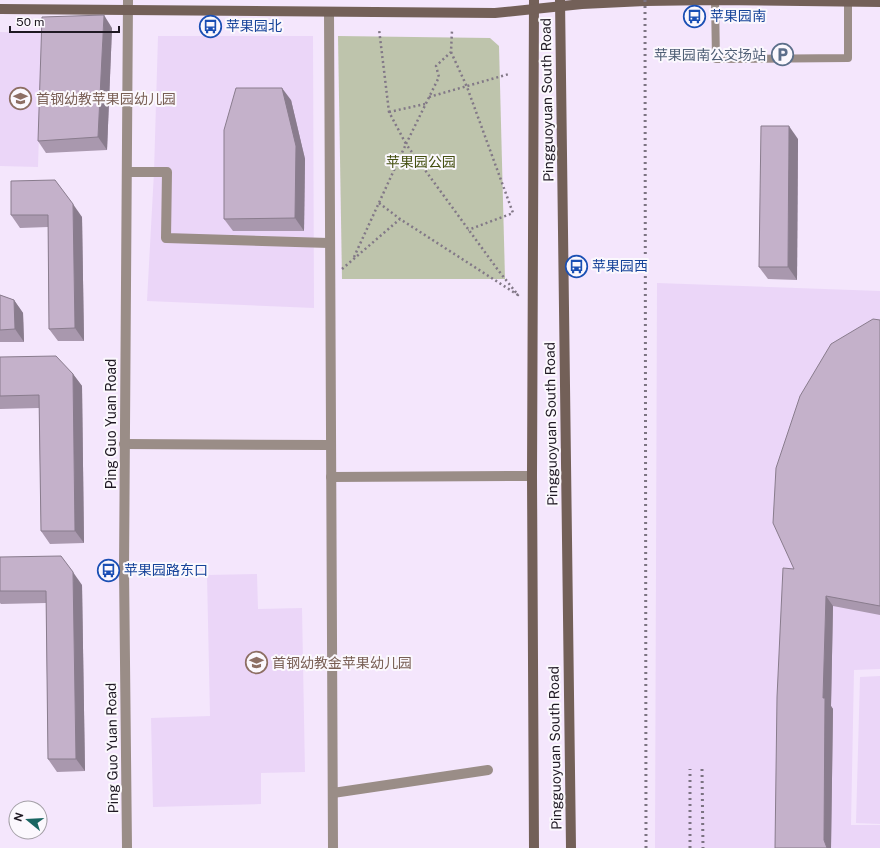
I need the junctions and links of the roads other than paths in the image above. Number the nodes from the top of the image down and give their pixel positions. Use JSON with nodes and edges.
{"nodes":[{"id":1,"x":128,"y":0,"type":"edge"},
{"id":2,"x":715,"y":0,"type":"edge"},
{"id":3,"x":848,"y":1,"type":"edge"},
{"id":4,"x":880,"y":2,"type":"edge"},
{"id":5,"x":560,"y":3,"type":"edge"},
{"id":6,"x":534,"y":4,"type":"edge"},
{"id":7,"x":0,"y":9,"type":"edge"},
{"id":8,"x":128,"y":11,"type":"junction"},
{"id":9,"x":329,"y":12,"type":"junction"},
{"id":10,"x":126,"y":172,"type":"junction"},
{"id":11,"x":329,"y":243,"type":"junction"},
{"id":12,"x":124,"y":444,"type":"junction"},
{"id":13,"x":331,"y":446,"type":"junction"},
{"id":14,"x":532,"y":476,"type":"junction"},
{"id":15,"x":331,"y":477,"type":"junction"},
{"id":16,"x":488,"y":770,"type":"dead end"},
{"id":17,"x":333,"y":793,"type":"junction"},
{"id":18,"x":127,"y":848,"type":"edge"},
{"id":19,"x":333,"y":848,"type":"edge"},
{"id":20,"x":534,"y":848,"type":"edge"},
{"id":21,"x":571,"y":848,"type":"edge"}],
"edges":[{"from":1,"to":8,"type":"street","name":"Ping Guo Yuan Road"},
{"from":2,"to":3,"type":"main road"},
{"from":2,"to":3,"type":"lane"},
{"from":2,"to":5,"type":"main road"},
{"from":3,"to":4,"type":"main road"},
{"from":5,"to":6,"type":"main road"},
{"from":5,"to":21,"type":"main road","name":"Pingguoyuan South Road"},
{"from":6,"to":9,"type":"main road"},
{"from":6,"to":14,"type":"main road","name":"Pingguoyuan South Road"},
{"from":7,"to":8,"type":"main road"},
{"from":8,"to":9,"type":"main road"},
{"from":8,"to":10,"type":"street","name":"Ping Guo Yuan Road"},
{"from":9,"to":11,"type":"street"},
{"from":10,"to":11,"type":"street"},
{"from":10,"to":12,"type":"street","name":"Ping Guo Yuan Road"},
{"from":11,"to":13,"type":"street"},
{"from":12,"to":13,"type":"street"},
{"from":12,"to":18,"type":"street","name":"Ping Guo Yuan Road"},
{"from":13,"to":15,"type":"street"},
{"from":14,"to":15,"type":"street"},
{"from":14,"to":20,"type":"main road","name":"Pingguoyuan South Road"},
{"from":15,"to":17,"type":"street"},
{"from":16,"to":17,"type":"street"},
{"from":17,"to":19,"type":"street"}]}
